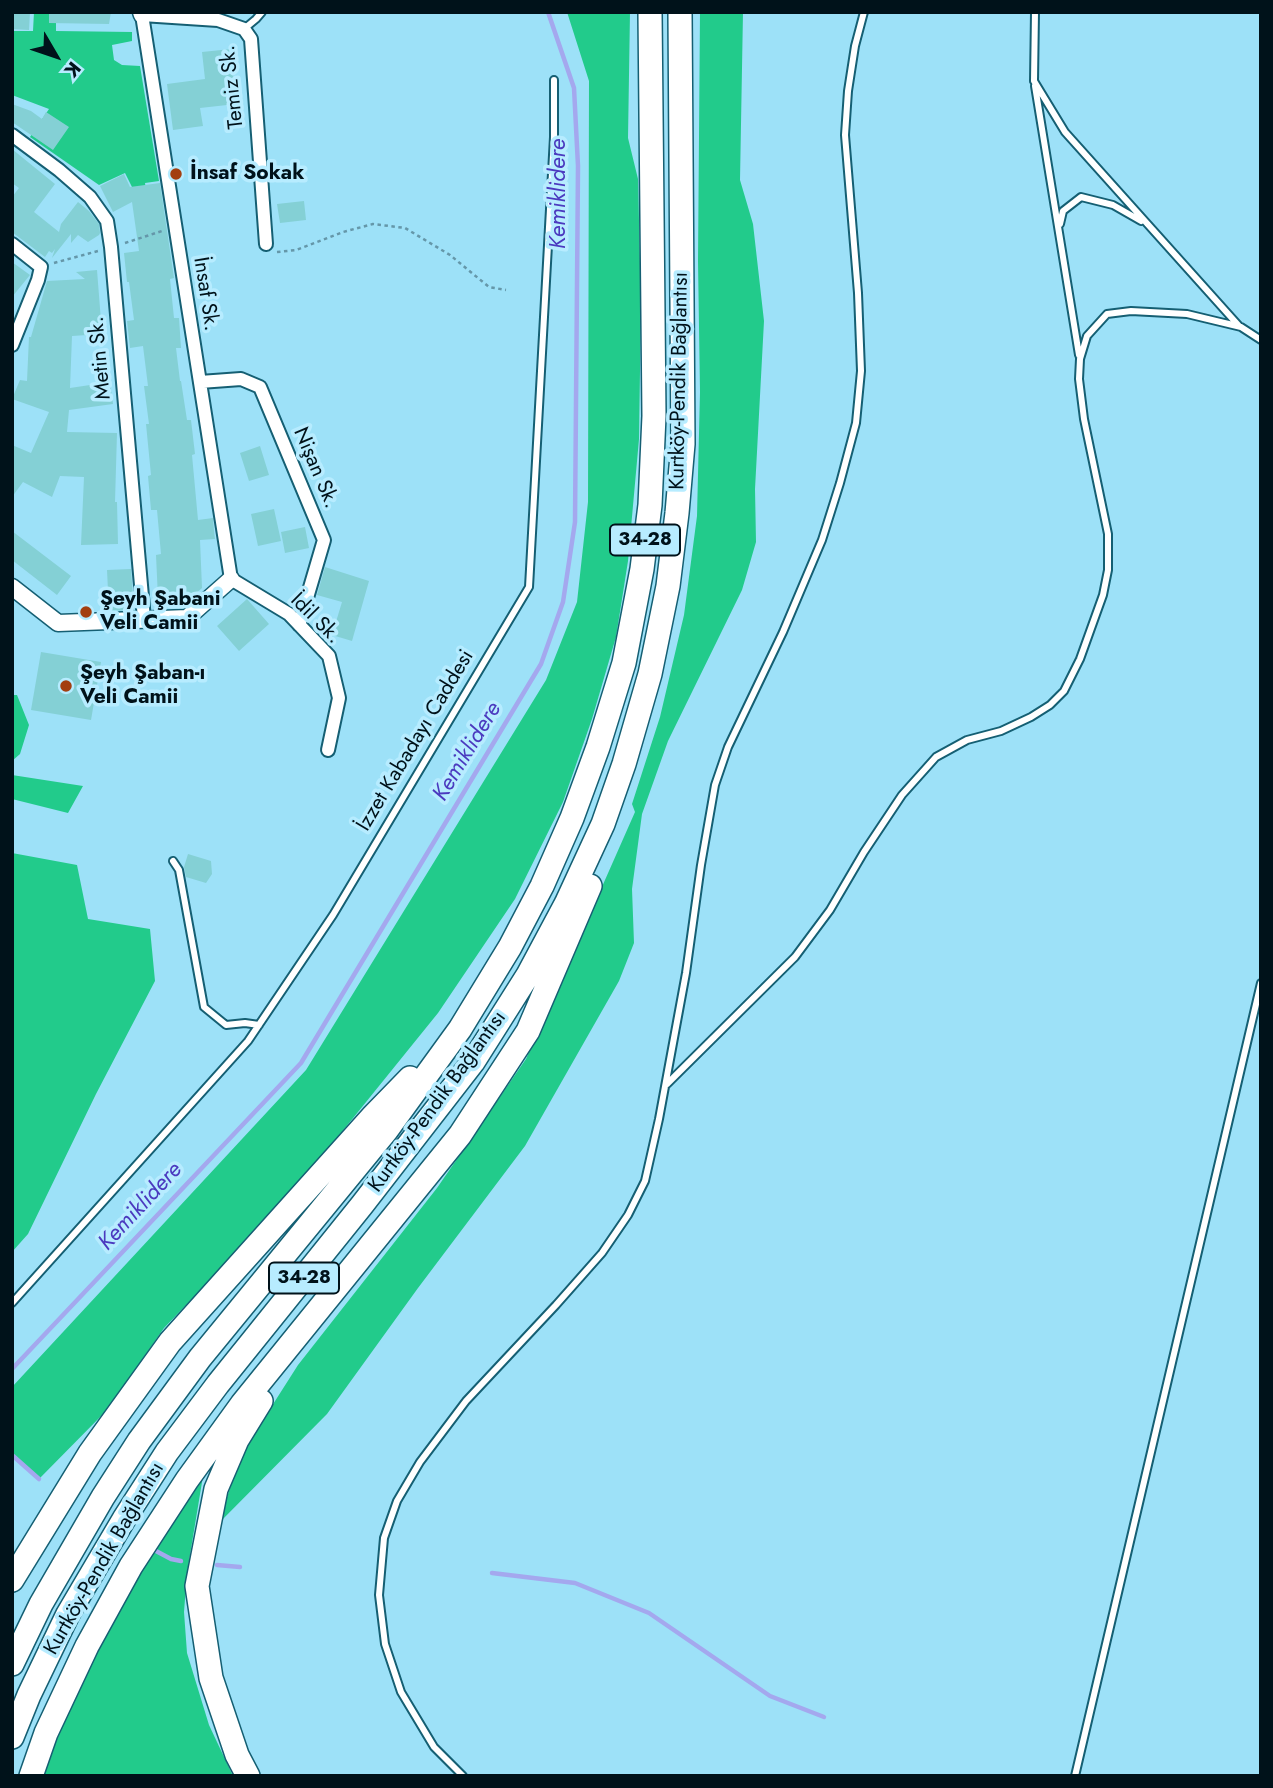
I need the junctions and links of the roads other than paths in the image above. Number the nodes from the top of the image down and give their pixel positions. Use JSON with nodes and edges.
{"nodes":[{"id":1,"x":262,"y":12,"type":"edge"},
{"id":2,"x":650,"y":12,"type":"edge"},
{"id":3,"x":680,"y":12,"type":"edge"},
{"id":4,"x":864,"y":12,"type":"edge"},
{"id":5,"x":1035,"y":12,"type":"edge"},
{"id":6,"x":142,"y":14,"type":"edge"},
{"id":7,"x":244,"y":29,"type":"junction"},
{"id":8,"x":554,"y":80,"type":"dead end"},
{"id":9,"x":1034,"y":81,"type":"junction"},
{"id":10,"x":12,"y":135,"type":"edge"},
{"id":11,"x":1146,"y":223,"type":"junction"},
{"id":12,"x":1059,"y":230,"type":"junction"},
{"id":13,"x":12,"y":244,"type":"edge"},
{"id":14,"x":266,"y":244,"type":"road end"},
{"id":15,"x":1241,"y":327,"type":"junction"},
{"id":16,"x":1261,"y":340,"type":"edge"},
{"id":17,"x":12,"y":345,"type":"edge"},
{"id":18,"x":1080,"y":359,"type":"junction"},
{"id":19,"x":200,"y":382,"type":"junction"},
{"id":20,"x":231,"y":579,"type":"junction"},
{"id":21,"x":12,"y":587,"type":"edge"},
{"id":22,"x":144,"y":619,"type":"junction"},
{"id":23,"x":299,"y":625,"type":"junction"},
{"id":24,"x":328,"y":750,"type":"dead end"},
{"id":25,"x":603,"y":824,"type":"junction"},
{"id":26,"x":173,"y":861,"type":"dead end"},
{"id":27,"x":1261,"y":983,"type":"edge"},
{"id":28,"x":258,"y":1025,"type":"junction"},
{"id":29,"x":460,"y":1029,"type":"junction"},
{"id":30,"x":665,"y":1085,"type":"junction"},
{"id":31,"x":435,"y":1166,"type":"junction"},
{"id":32,"x":12,"y":1303,"type":"edge"},
{"id":33,"x":13,"y":1579,"type":"edge"},
{"id":34,"x":12,"y":1664,"type":"edge"},
{"id":35,"x":12,"y":1737,"type":"edge"},
{"id":36,"x":31,"y":1776,"type":"edge"},
{"id":37,"x":248,"y":1776,"type":"edge"},
{"id":38,"x":463,"y":1776,"type":"edge"},
{"id":39,"x":1076,"y":1776,"type":"edge"}],
"edges":[{"from":1,"to":7,"type":"lane"},
{"from":2,"to":29,"type":"highway","name":"Kurtköy-Pendik Bağlantısı","number":"34-28"},
{"from":3,"to":25,"type":"highway","name":"Kurtköy-Pendik Bağlantısı","number":"34-28"},
{"from":4,"to":30,"type":"lane"},
{"from":5,"to":9,"type":"lane"},
{"from":6,"to":7,"type":"street","name":"Temiz Sk."},
{"from":6,"to":19,"type":"street","name":"İnsaf Sk."},
{"from":7,"to":14,"type":"street","name":"Temiz Sk."},
{"from":8,"to":28,"type":"lane","name":"İzzet Kabadayı Caddesi"},
{"from":9,"to":11,"type":"lane"},
{"from":9,"to":12,"type":"lane"},
{"from":10,"to":22,"type":"street","name":"Metin Sk."},
{"from":11,"to":12,"type":"lane"},
{"from":11,"to":15,"type":"lane"},
{"from":12,"to":18,"type":"lane"},
{"from":13,"to":17,"type":"street"},
{"from":15,"to":16,"type":"lane"},
{"from":15,"to":18,"type":"lane"},
{"from":18,"to":30,"type":"lane"},
{"from":19,"to":20,"type":"street","name":"İnsaf Sk."},
{"from":19,"to":23,"type":"street","name":"Nişan Sk."},
{"from":20,"to":22,"type":"street"},
{"from":20,"to":23,"type":"street","name":"İdil Sk."},
{"from":21,"to":22,"type":"street"},
{"from":23,"to":24,"type":"street","name":"İdil Sk."},
{"from":25,"to":31,"type":"highway"},
{"from":25,"to":35,"type":"highway","name":"Kurtköy-Pendik Bağlantısı","number":"34-28"},
{"from":26,"to":28,"type":"lane"},
{"from":27,"to":39,"type":"lane"},
{"from":28,"to":32,"type":"lane","name":"İzzet Kabadayı Caddesi"},
{"from":29,"to":33,"type":"highway"},
{"from":29,"to":34,"type":"highway","name":"Kurtköy-Pendik Bağlantısı","number":"34-28"},
{"from":30,"to":38,"type":"lane"},
{"from":31,"to":36,"type":"highway"},
{"from":31,"to":37,"type":"highway"}]}
